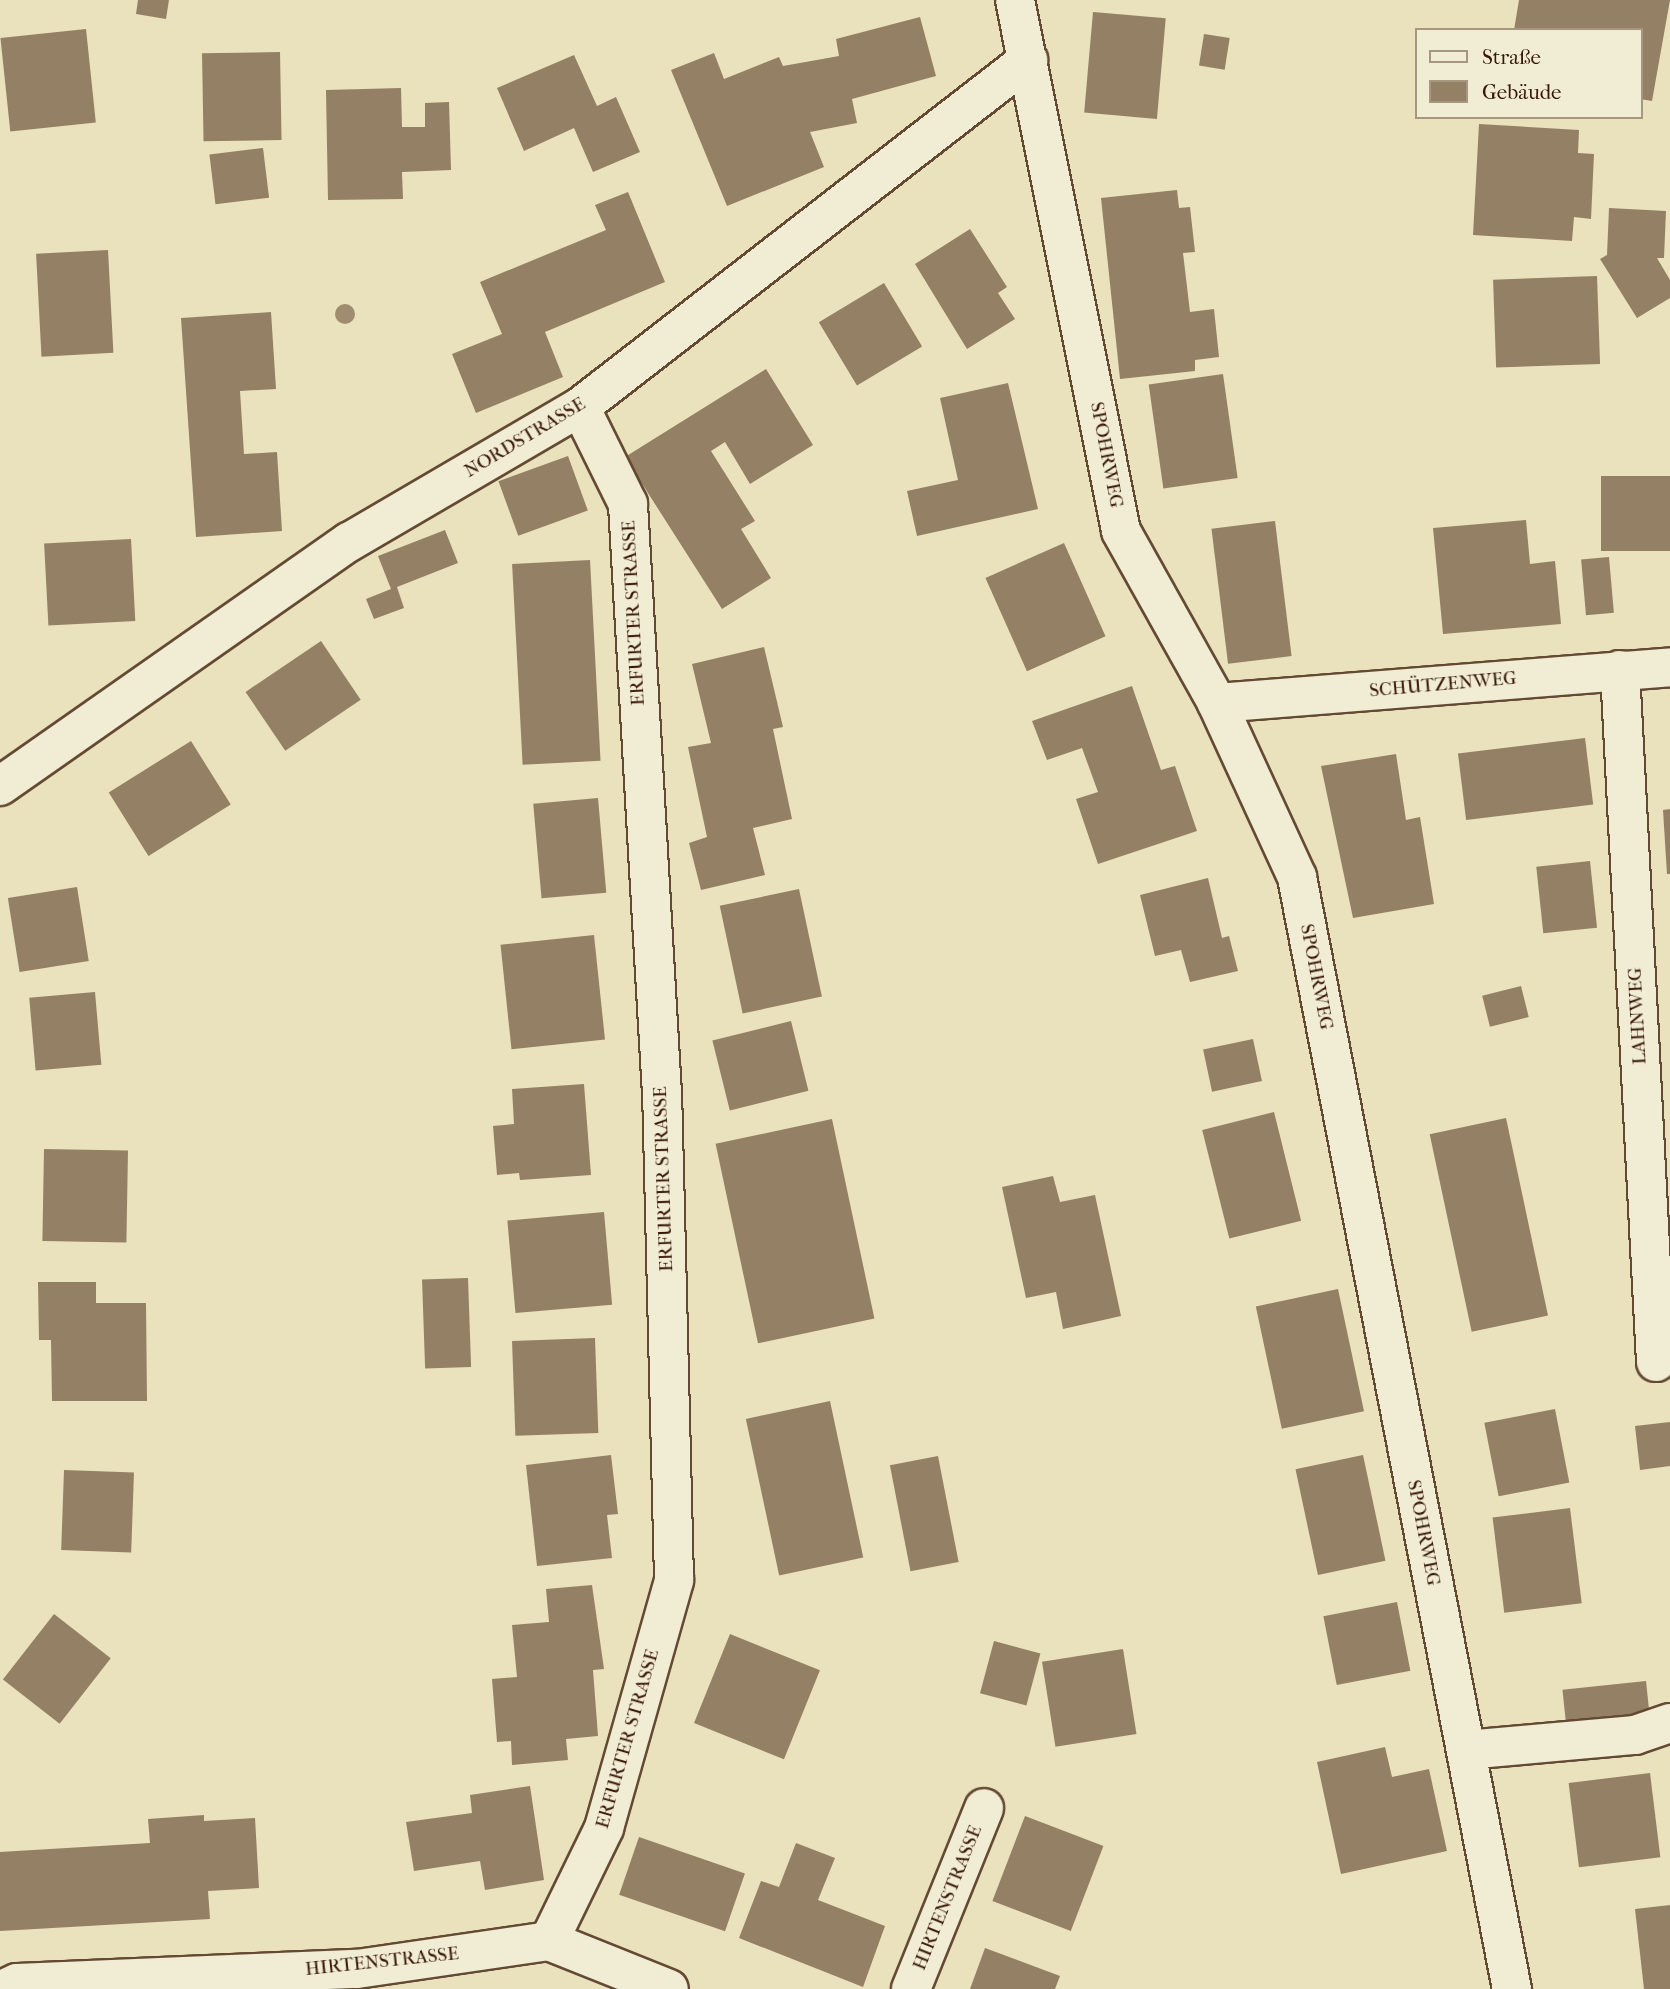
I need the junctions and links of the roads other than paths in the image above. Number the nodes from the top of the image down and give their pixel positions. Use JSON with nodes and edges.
{"nodes":[{"id":1,"x":1015,"y":0,"type":"edge"},
{"id":2,"x":1028,"y":60,"type":"junction"},
{"id":3,"x":580,"y":407,"type":"junction"},
{"id":4,"x":1670,"y":667,"type":"edge"},
{"id":5,"x":1620,"y":670,"type":"junction"},
{"id":6,"x":1217,"y":703,"type":"junction"},
{"id":7,"x":0,"y":786,"type":"edge"},
{"id":8,"x":0,"y":797,"type":"edge"},
{"id":9,"x":1656,"y":1362,"type":"dead end"},
{"id":10,"x":1670,"y":1723,"type":"edge"},
{"id":11,"x":1465,"y":1750,"type":"junction"},
{"id":12,"x":984,"y":1808,"type":"dead end"},
{"id":13,"x":549,"y":1941,"type":"junction"},
{"id":14,"x":4,"y":1989,"type":"edge"},
{"id":15,"x":668,"y":1989,"type":"edge"},
{"id":16,"x":911,"y":1989,"type":"edge"},
{"id":17,"x":1512,"y":1989,"type":"edge"}],
"edges":[{"from":1,"to":2,"type":"street","name":"SPOHRWEG"},
{"from":2,"to":3,"type":"street","name":"NORDSTRASSE"},
{"from":2,"to":6,"type":"street","name":"SPOHRWEG"},
{"from":3,"to":7,"type":"street","name":"NORDSTRASSE"},
{"from":3,"to":13,"type":"street","name":"ERFURTER STRASSE"},
{"from":4,"to":5,"type":"street","name":"SCHÜTZENWEG"},
{"from":5,"to":6,"type":"street","name":"SCHÜTZENWEG"},
{"from":5,"to":9,"type":"street","name":"LAHNWEG"},
{"from":6,"to":11,"type":"street","name":"SPOHRWEG"},
{"from":7,"to":8,"type":"street"},
{"from":10,"to":11,"type":"street"},
{"from":11,"to":17,"type":"street","name":"SPOHRWEG"},
{"from":12,"to":16,"type":"street","name":"HIRTENSTRASSE"},
{"from":13,"to":14,"type":"street","name":"HIRTENSTRASSE"},
{"from":13,"to":15,"type":"street"}]}
